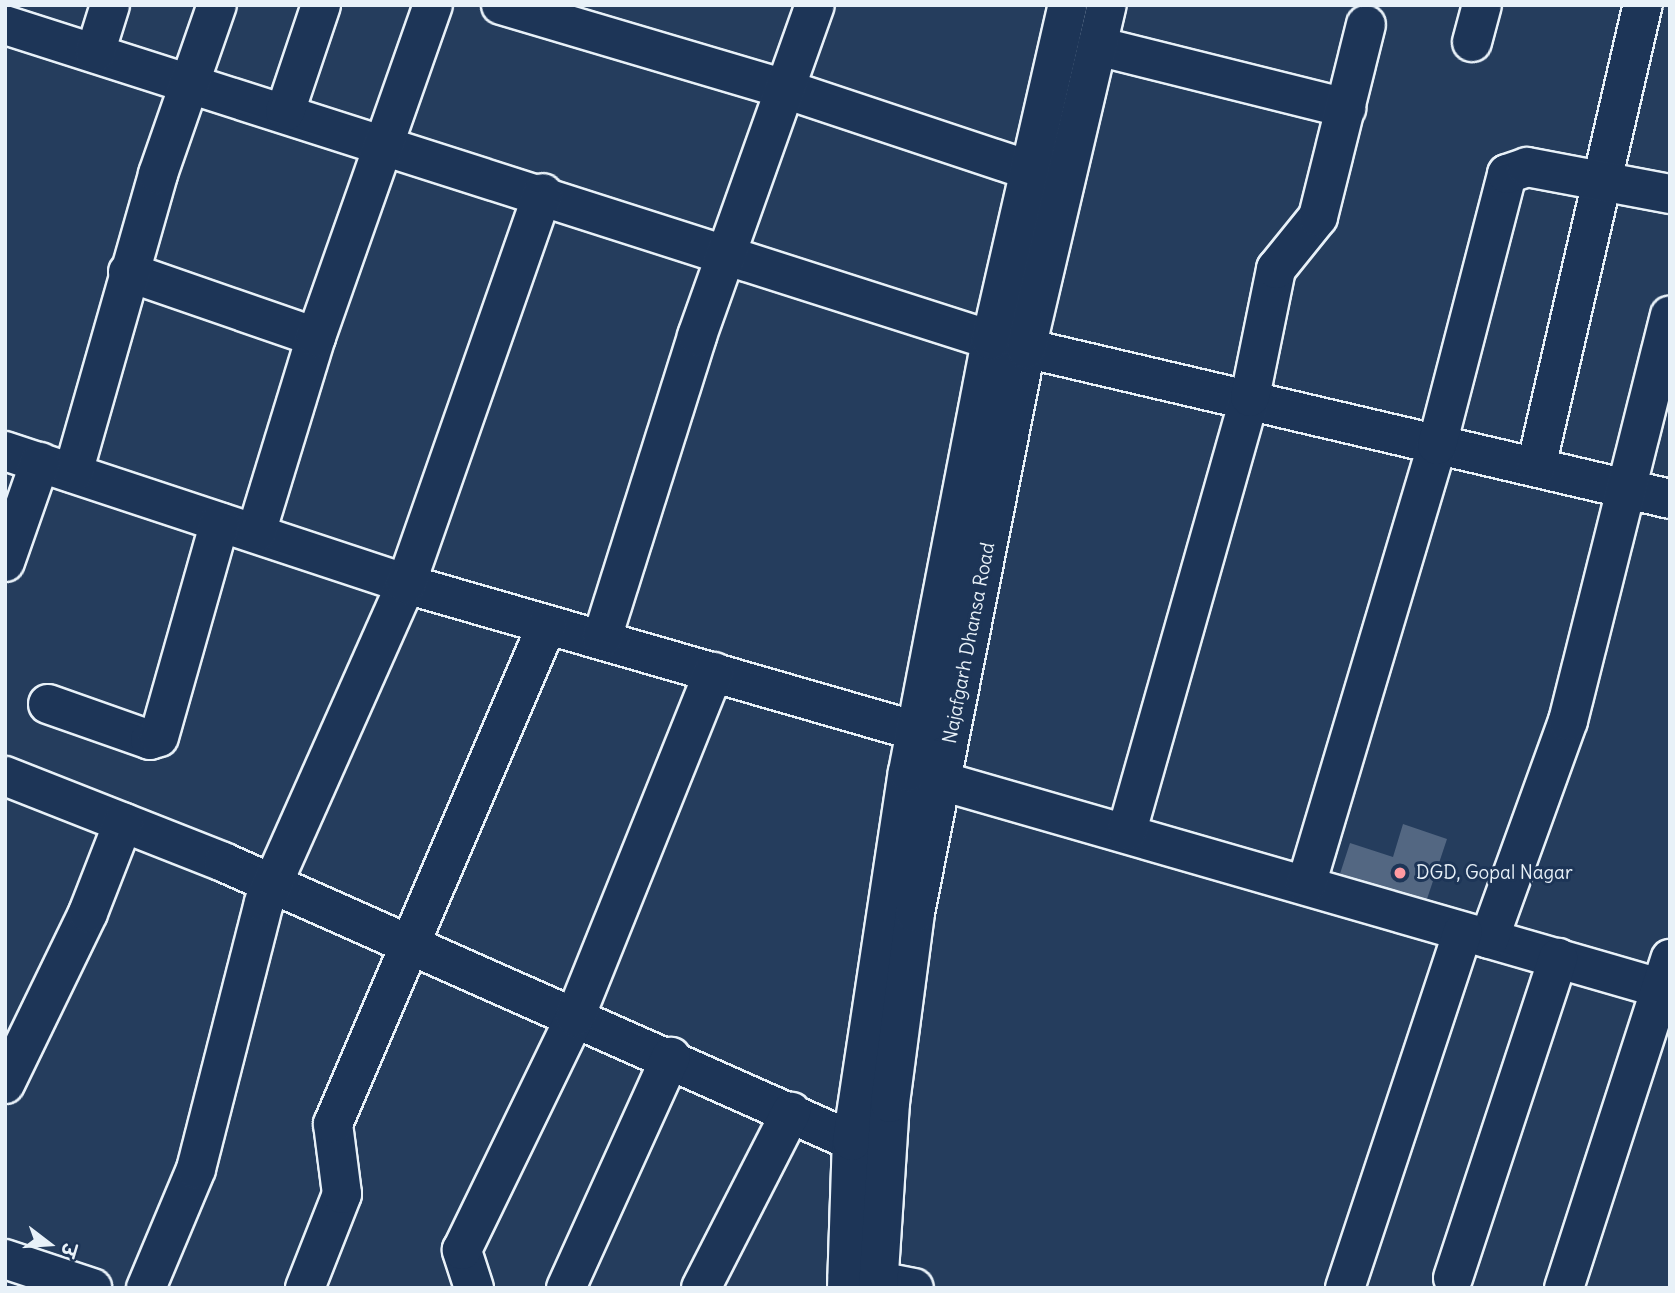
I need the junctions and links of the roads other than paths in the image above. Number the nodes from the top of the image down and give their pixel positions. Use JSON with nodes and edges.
{"nodes":[{"id":1,"x":110,"y":5,"type":"edge"},
{"id":2,"x":217,"y":5,"type":"edge"},
{"id":3,"x":321,"y":5,"type":"edge"},
{"id":4,"x":433,"y":5,"type":"edge"},
{"id":5,"x":814,"y":5,"type":"edge"},
{"id":6,"x":1068,"y":5,"type":"edge"},
{"id":7,"x":1107,"y":5,"type":"edge"},
{"id":8,"x":1482,"y":5,"type":"edge"},
{"id":9,"x":1643,"y":5,"type":"edge"},
{"id":10,"x":514,"y":7,"type":"edge"},
{"id":11,"x":616,"y":20,"type":"edge"},
{"id":12,"x":9,"y":24,"type":"edge"},
{"id":13,"x":1366,"y":25,"type":"dead end"},
{"id":14,"x":1472,"y":42,"type":"dead end"},
{"id":15,"x":1097,"y":46,"type":"junction"},
{"id":16,"x":95,"y":53,"type":"junction"},
{"id":17,"x":192,"y":83,"type":"junction"},
{"id":18,"x":788,"y":90,"type":"junction"},
{"id":19,"x":1346,"y":108,"type":"junction"},
{"id":20,"x":285,"y":112,"type":"junction"},
{"id":21,"x":383,"y":143,"type":"junction"},
{"id":22,"x":1032,"y":171,"type":"junction"},
{"id":23,"x":1606,"y":182,"type":"junction"},
{"id":24,"x":543,"y":193,"type":"junction"},
{"id":25,"x":1670,"y":194,"type":"edge"},
{"id":26,"x":727,"y":255,"type":"junction"},
{"id":27,"x":128,"y":272,"type":"junction"},
{"id":28,"x":1670,"y":316,"type":"edge"},
{"id":29,"x":316,"y":337,"type":"junction"},
{"id":30,"x":1009,"y":344,"type":"junction"},
{"id":31,"x":1250,"y":397,"type":"junction"},
{"id":32,"x":1437,"y":445,"type":"junction"},
{"id":33,"x":39,"y":462,"type":"edge"},
{"id":34,"x":1536,"y":467,"type":"junction"},
{"id":35,"x":1626,"y":487,"type":"junction"},
{"id":36,"x":1670,"y":499,"type":"edge"},
{"id":37,"x":219,"y":522,"type":"junction"},
{"id":38,"x":256,"y":533,"type":"junction"},
{"id":39,"x":5,"y":562,"type":"edge"},
{"id":40,"x":406,"y":584,"type":"junction"},
{"id":41,"x":547,"y":625,"type":"junction"},
{"id":42,"x":601,"y":638,"type":"junction"},
{"id":43,"x":714,"y":672,"type":"junction"},
{"id":44,"x":48,"y":704,"type":"dead end"},
{"id":45,"x":916,"y":730,"type":"junction"},
{"id":46,"x":925,"y":775,"type":"junction"},
{"id":47,"x":5,"y":776,"type":"edge"},
{"id":48,"x":123,"y":823,"type":"junction"},
{"id":49,"x":1127,"y":831,"type":"junction"},
{"id":50,"x":1306,"y":885,"type":"junction"},
{"id":51,"x":271,"y":887,"type":"junction"},
{"id":52,"x":1476,"y":936,"type":"junction"},
{"id":53,"x":412,"y":945,"type":"junction"},
{"id":54,"x":1558,"y":958,"type":"junction"},
{"id":55,"x":1667,"y":980,"type":"edge"},
{"id":56,"x":575,"y":1017,"type":"junction"},
{"id":57,"x":671,"y":1056,"type":"junction"},
{"id":58,"x":5,"y":1084,"type":"edge"},
{"id":59,"x":791,"y":1112,"type":"junction"},
{"id":60,"x":852,"y":1141,"type":"junction"},
{"id":61,"x":5,"y":1259,"type":"edge"},
{"id":62,"x":1453,"y":1278,"type":"dead end"},
{"id":63,"x":863,"y":1282,"type":"edge"},
{"id":64,"x":92,"y":1288,"type":"edge"},
{"id":65,"x":146,"y":1288,"type":"edge"},
{"id":66,"x":305,"y":1288,"type":"edge"},
{"id":67,"x":474,"y":1288,"type":"edge"},
{"id":68,"x":566,"y":1288,"type":"edge"},
{"id":69,"x":701,"y":1288,"type":"edge"},
{"id":70,"x":914,"y":1288,"type":"edge"},
{"id":71,"x":1345,"y":1288,"type":"edge"},
{"id":72,"x":1564,"y":1288,"type":"edge"}],
"edges":[{"from":1,"to":16,"type":"street"},
{"from":2,"to":17,"type":"street"},
{"from":3,"to":20,"type":"street"},
{"from":4,"to":21,"type":"street"},
{"from":5,"to":18,"type":"street"},
{"from":6,"to":22,"type":"street","name":"Najafgarh Dhansa Road"},
{"from":7,"to":15,"type":"street","name":"Najafgarh Dhansa Road"},
{"from":8,"to":14,"type":"street"},
{"from":9,"to":23,"type":"street"},
{"from":10,"to":11,"type":"street"},
{"from":11,"to":18,"type":"street"},
{"from":12,"to":16,"type":"street"},
{"from":13,"to":19,"type":"street"},
{"from":15,"to":19,"type":"street"},
{"from":15,"to":30,"type":"street","name":"Najafgarh Dhansa Road"},
{"from":16,"to":17,"type":"street"},
{"from":17,"to":20,"type":"street"},
{"from":17,"to":27,"type":"street"},
{"from":18,"to":22,"type":"street"},
{"from":18,"to":26,"type":"street"},
{"from":19,"to":31,"type":"street"},
{"from":20,"to":21,"type":"street"},
{"from":21,"to":24,"type":"street"},
{"from":21,"to":29,"type":"street"},
{"from":22,"to":30,"type":"street","name":"Najafgarh Dhansa Road"},
{"from":23,"to":25,"type":"street"},
{"from":23,"to":32,"type":"street"},
{"from":23,"to":34,"type":"street"},
{"from":24,"to":26,"type":"street"},
{"from":24,"to":40,"type":"street"},
{"from":26,"to":30,"type":"street"},
{"from":26,"to":42,"type":"street"},
{"from":27,"to":29,"type":"street"},
{"from":27,"to":33,"type":"street"},
{"from":28,"to":35,"type":"street"},
{"from":29,"to":38,"type":"street"},
{"from":30,"to":31,"type":"street"},
{"from":30,"to":45,"type":"street","name":"Najafgarh Dhansa Road"},
{"from":30,"to":46,"type":"street","name":"Najafgarh Dhansa Road"},
{"from":31,"to":32,"type":"street"},
{"from":31,"to":49,"type":"street"},
{"from":32,"to":34,"type":"street"},
{"from":32,"to":50,"type":"street"},
{"from":33,"to":37,"type":"street"},
{"from":33,"to":39,"type":"street"},
{"from":34,"to":35,"type":"street"},
{"from":35,"to":36,"type":"street"},
{"from":35,"to":52,"type":"street"},
{"from":37,"to":38,"type":"street"},
{"from":37,"to":44,"type":"street"},
{"from":38,"to":40,"type":"street"},
{"from":40,"to":41,"type":"street"},
{"from":40,"to":51,"type":"street"},
{"from":41,"to":42,"type":"street"},
{"from":41,"to":53,"type":"street"},
{"from":42,"to":43,"type":"street"},
{"from":43,"to":45,"type":"street"},
{"from":43,"to":56,"type":"street"},
{"from":45,"to":46,"type":"street","name":"Najafgarh Dhansa Road"},
{"from":46,"to":49,"type":"street"},
{"from":46,"to":60,"type":"street","name":"Najafgarh Dhansa Road"},
{"from":46,"to":63,"type":"street","name":"Najafgarh Dhansa Road"},
{"from":47,"to":48,"type":"street"},
{"from":48,"to":51,"type":"street"},
{"from":48,"to":58,"type":"street"},
{"from":49,"to":50,"type":"street"},
{"from":50,"to":52,"type":"street"},
{"from":51,"to":53,"type":"street"},
{"from":51,"to":65,"type":"street"},
{"from":52,"to":54,"type":"street"},
{"from":52,"to":71,"type":"street"},
{"from":53,"to":56,"type":"street"},
{"from":53,"to":66,"type":"street"},
{"from":54,"to":55,"type":"street"},
{"from":54,"to":62,"type":"street"},
{"from":55,"to":72,"type":"street"},
{"from":56,"to":57,"type":"street"},
{"from":56,"to":67,"type":"street"},
{"from":57,"to":59,"type":"street"},
{"from":57,"to":68,"type":"street"},
{"from":59,"to":60,"type":"street"},
{"from":59,"to":69,"type":"street"},
{"from":60,"to":63,"type":"street","name":"Najafgarh Dhansa Road"},
{"from":61,"to":64,"type":"street"},
{"from":63,"to":70,"type":"street"}]}
